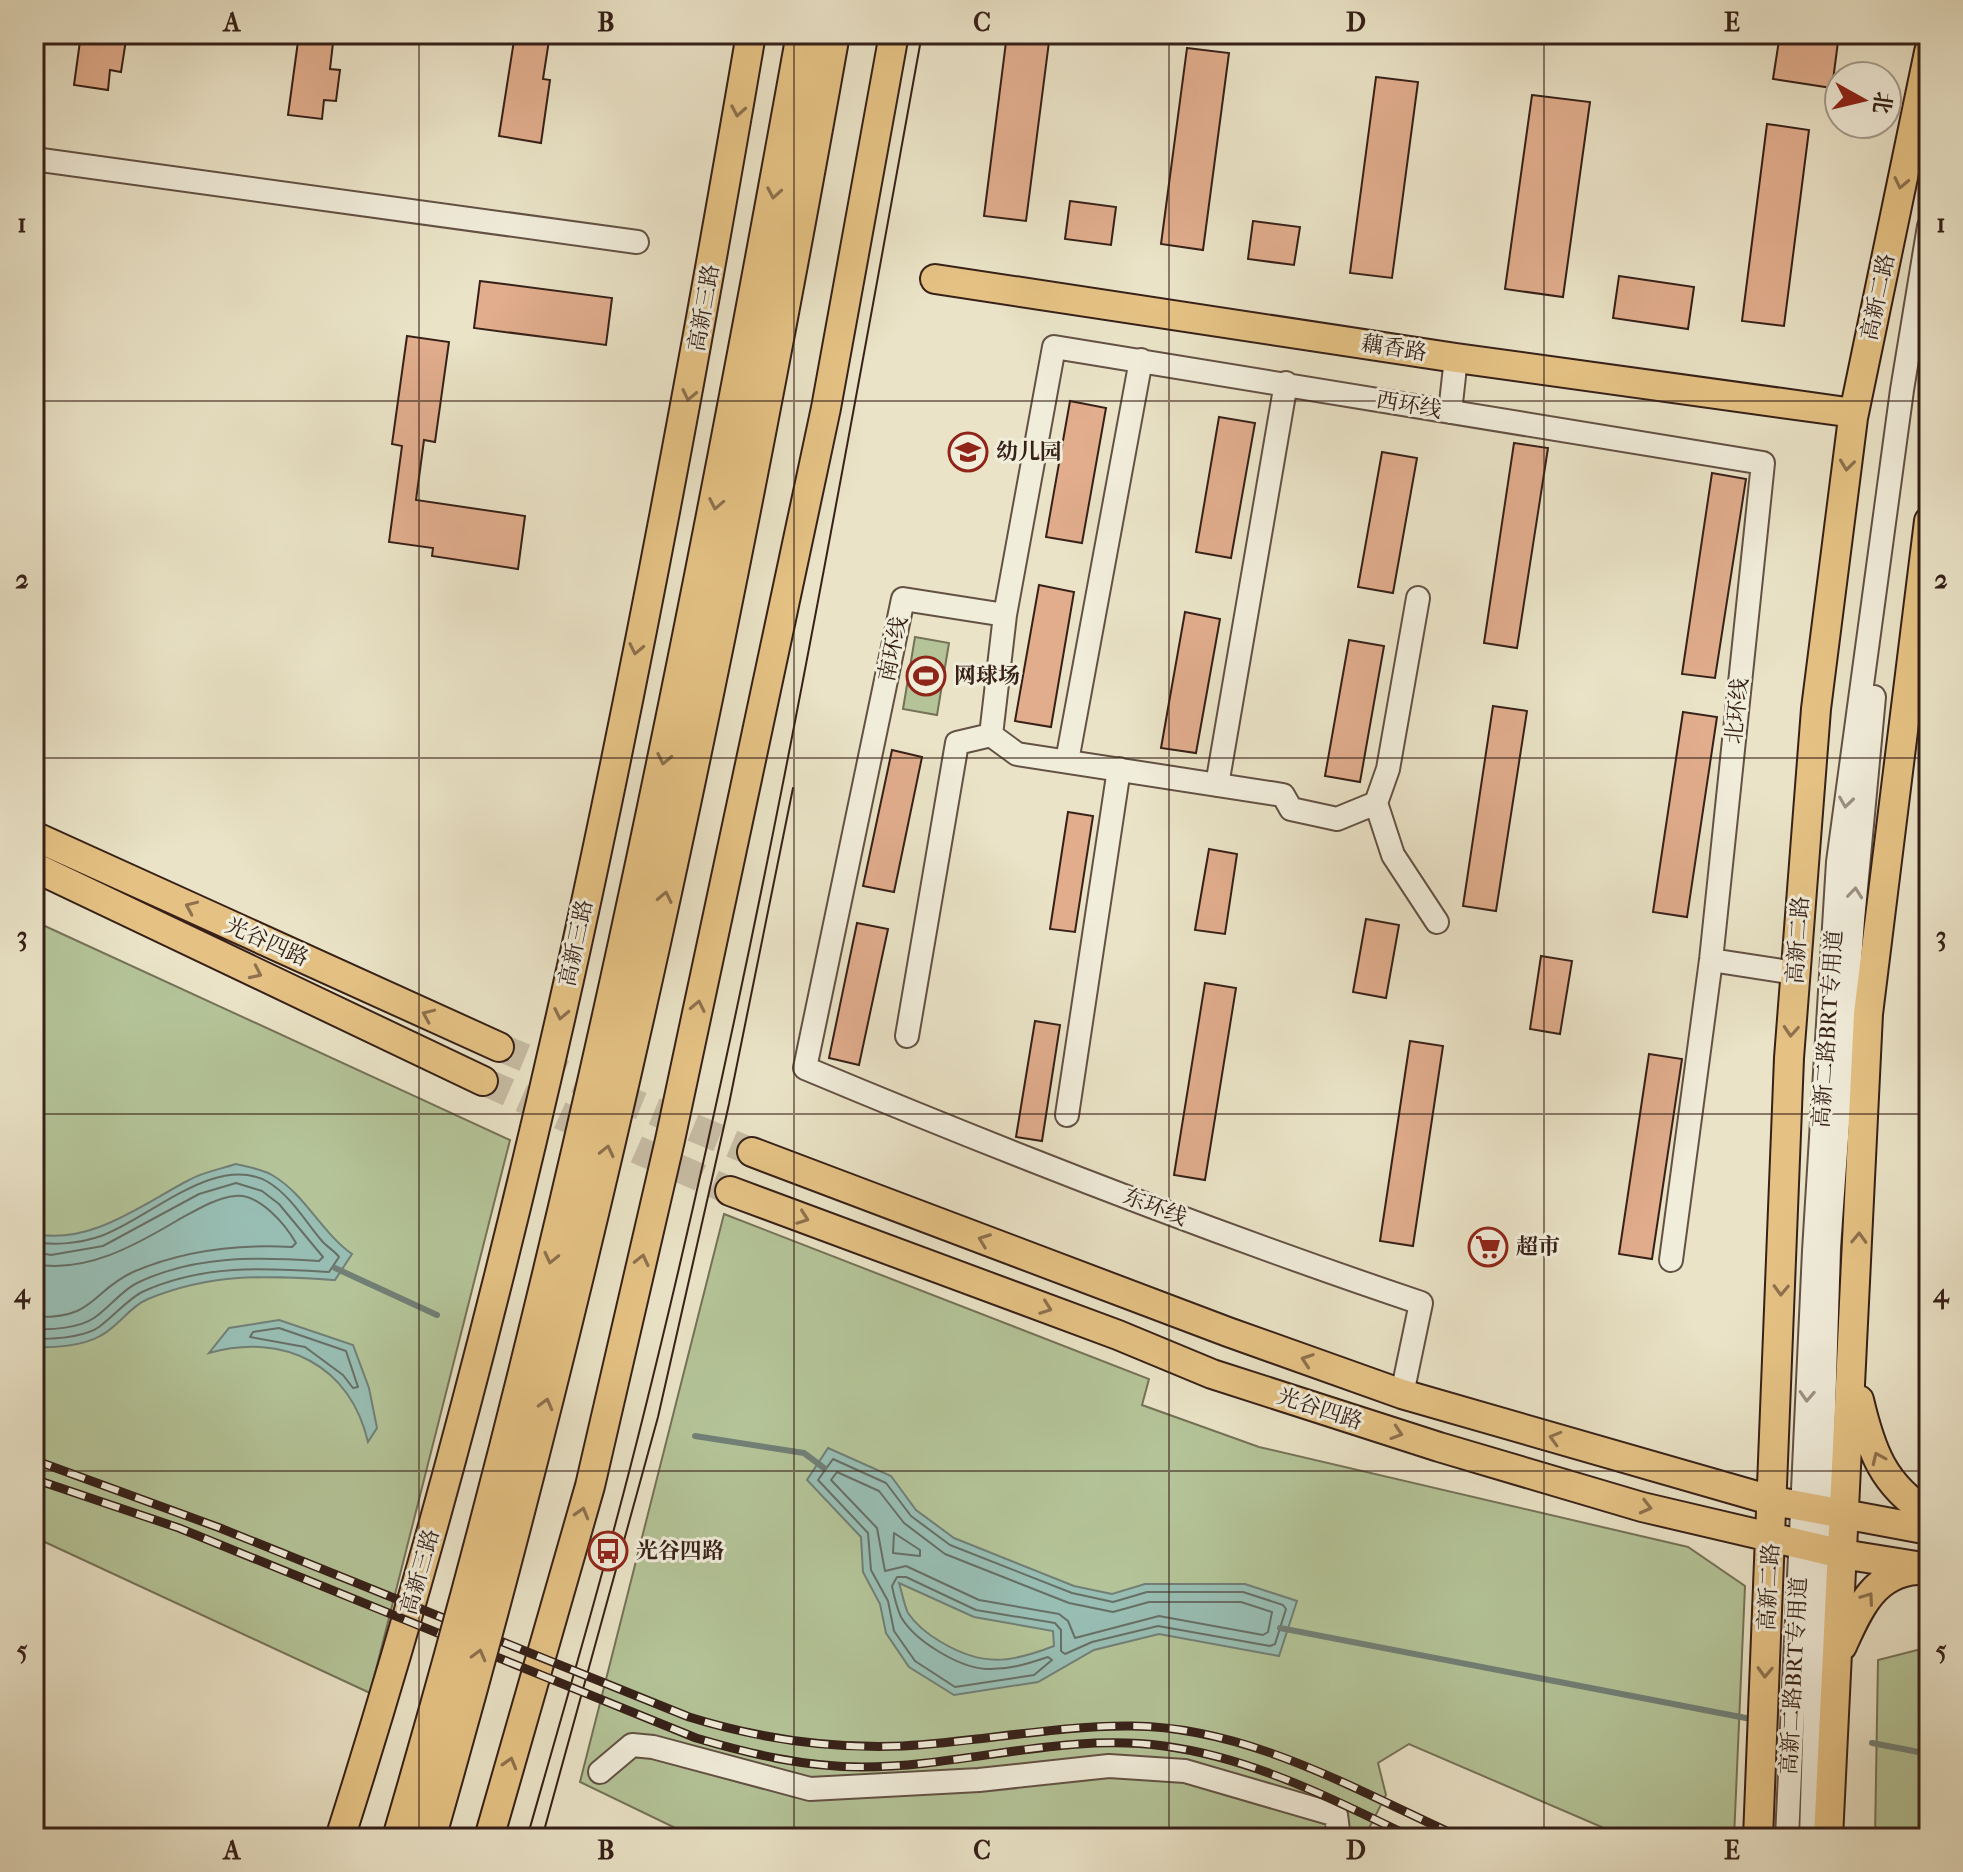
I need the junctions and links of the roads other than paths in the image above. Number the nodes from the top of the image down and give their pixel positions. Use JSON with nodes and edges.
{"nodes":[{"id":1,"x":751,"y":34,"type":"edge"},
{"id":2,"x":803,"y":34,"type":"edge"},
{"id":3,"x":833,"y":34,"type":"edge"},
{"id":4,"x":894,"y":34,"type":"edge"},
{"id":5,"x":1929,"y":52,"type":"edge"},
{"id":6,"x":34,"y":159,"type":"edge"},
{"id":7,"x":1929,"y":226,"type":"edge"},
{"id":8,"x":637,"y":242,"type":"dead end"},
{"id":9,"x":935,"y":279,"type":"dead end"},
{"id":10,"x":1929,"y":310,"type":"edge"},
{"id":11,"x":1456,"y":358,"type":"junction"},
{"id":12,"x":1141,"y":360,"type":"junction"},
{"id":13,"x":1286,"y":383,"type":"junction"},
{"id":14,"x":1450,"y":412,"type":"junction"},
{"id":15,"x":1854,"y":413,"type":"junction"},
{"id":16,"x":1763,"y":463,"type":"joint"},
{"id":17,"x":1929,"y":521,"type":"edge"},
{"id":18,"x":1418,"y":598,"type":"dead end"},
{"id":19,"x":1005,"y":615,"type":"junction"},
{"id":20,"x":991,"y":735,"type":"junction"},
{"id":21,"x":1067,"y":761,"type":"junction"},
{"id":22,"x":1119,"y":769,"type":"junction"},
{"id":23,"x":1217,"y":785,"type":"junction"},
{"id":24,"x":1376,"y":803,"type":"junction"},
{"id":25,"x":34,"y":836,"type":"edge"},
{"id":26,"x":34,"y":867,"type":"edge"},
{"id":27,"x":1437,"y":922,"type":"dead end"},
{"id":28,"x":1711,"y":960,"type":"junction"},
{"id":29,"x":1795,"y":973,"type":"junction"},
{"id":30,"x":907,"y":1036,"type":"dead end"},
{"id":31,"x":499,"y":1047,"type":"tunnel mouth"},
{"id":32,"x":805,"y":1068,"type":"joint"},
{"id":33,"x":483,"y":1081,"type":"tunnel mouth"},
{"id":34,"x":1067,"y":1115,"type":"dead end"},
{"id":35,"x":752,"y":1152,"type":"tunnel mouth"},
{"id":36,"x":730,"y":1191,"type":"tunnel mouth"},
{"id":37,"x":1671,"y":1260,"type":"dead end"},
{"id":38,"x":1853,"y":1377,"type":"junction"},
{"id":39,"x":1402,"y":1394,"type":"junction"},
{"id":40,"x":1774,"y":1501,"type":"junction"},
{"id":41,"x":1823,"y":1508,"type":"junction"},
{"id":42,"x":1929,"y":1514,"type":"edge"},
{"id":43,"x":1929,"y":1530,"type":"edge"},
{"id":44,"x":1771,"y":1538,"type":"junction"},
{"id":45,"x":1821,"y":1549,"type":"junction"},
{"id":46,"x":1929,"y":1569,"type":"edge"},
{"id":47,"x":1835,"y":1662,"type":"junction"},
{"id":48,"x":600,"y":1772,"type":"dead end"},
{"id":49,"x":340,"y":1838,"type":"edge"},
{"id":50,"x":399,"y":1838,"type":"edge"},
{"id":51,"x":429,"y":1838,"type":"edge"},
{"id":52,"x":489,"y":1838,"type":"edge"},
{"id":53,"x":1339,"y":1838,"type":"edge"},
{"id":54,"x":1758,"y":1838,"type":"edge"},
{"id":55,"x":1787,"y":1838,"type":"edge"},
{"id":56,"x":1811,"y":1838,"type":"edge"},
{"id":57,"x":1828,"y":1838,"type":"edge"}],
"edges":[{"from":1,"to":49,"type":"main road","name":"高新三路","one_way":true},
{"from":2,"to":50,"type":"highway","one_way":true,"bridge":true},
{"from":51,"to":3,"type":"highway","one_way":true,"bridge":true},
{"from":52,"to":4,"type":"main road","one_way":true},
{"from":5,"to":15,"type":"main road","name":"高新二路","one_way":true},
{"from":6,"to":8,"type":"street"},
{"from":7,"to":41,"type":"street","name":"高新二路BRT专用道","one_way":true},
{"from":9,"to":11,"type":"main road","name":"藕香路"},
{"from":41,"to":10,"type":"street","name":"高新二路BRT专用道","one_way":true},
{"from":11,"to":14,"type":"street"},
{"from":11,"to":15,"type":"main road","name":"藕香路"},
{"from":12,"to":13,"type":"street","name":"西环线"},
{"from":12,"to":19,"type":"street","name":"西环线"},
{"from":12,"to":21,"type":"street"},
{"from":13,"to":14,"type":"street","name":"西环线"},
{"from":13,"to":23,"type":"street"},
{"from":14,"to":16,"type":"street","name":"西环线"},
{"from":15,"to":29,"type":"main road","name":"高新二路","one_way":true},
{"from":16,"to":28,"type":"street","name":"北环线"},
{"from":38,"to":17,"type":"main road","one_way":true},
{"from":18,"to":24,"type":"street"},
{"from":19,"to":20,"type":"street"},
{"from":19,"to":32,"type":"street","name":"南环线"},
{"from":20,"to":21,"type":"street"},
{"from":20,"to":30,"type":"street"},
{"from":21,"to":22,"type":"street"},
{"from":22,"to":23,"type":"street"},
{"from":22,"to":34,"type":"street"},
{"from":23,"to":24,"type":"street"},
{"from":24,"to":27,"type":"street"},
{"from":31,"to":25,"type":"main road","name":"光谷四路","one_way":true},
{"from":26,"to":33,"type":"main road","name":"光谷四路","one_way":true},
{"from":28,"to":29,"type":"street"},
{"from":28,"to":37,"type":"street","name":"北环线"},
{"from":29,"to":40,"type":"main road","name":"高新二路","one_way":true},
{"from":32,"to":39,"type":"street","name":"东环线"},
{"from":39,"to":35,"type":"main road","name":"光谷四路","one_way":true},
{"from":36,"to":44,"type":"main road","name":"光谷四路","one_way":true},
{"from":38,"to":41,"type":"main road"},
{"from":42,"to":38,"type":"main road","one_way":true},
{"from":40,"to":39,"type":"main road","name":"光谷四路","one_way":true},
{"from":40,"to":41,"type":"main road","name":"光谷四路"},
{"from":40,"to":44,"type":"main road","name":"高新二路"},
{"from":41,"to":43,"type":"main road","name":"光谷四路"},
{"from":41,"to":45,"type":"main road"},
{"from":41,"to":45,"type":"street","name":"高新二路BRT专用道"},
{"from":44,"to":45,"type":"main road","name":"光谷四路"},
{"from":44,"to":54,"type":"main road","name":"高新二路","one_way":true},
{"from":45,"to":46,"type":"main road","name":"光谷四路"},
{"from":45,"to":47,"type":"main road"},
{"from":45,"to":55,"type":"street","name":"高新二路BRT专用道"},
{"from":45,"to":56,"type":"street","name":"高新二路BRT专用道"},
{"from":47,"to":46,"type":"main road","one_way":true},
{"from":47,"to":57,"type":"main road"},
{"from":48,"to":53,"type":"street"}]}
